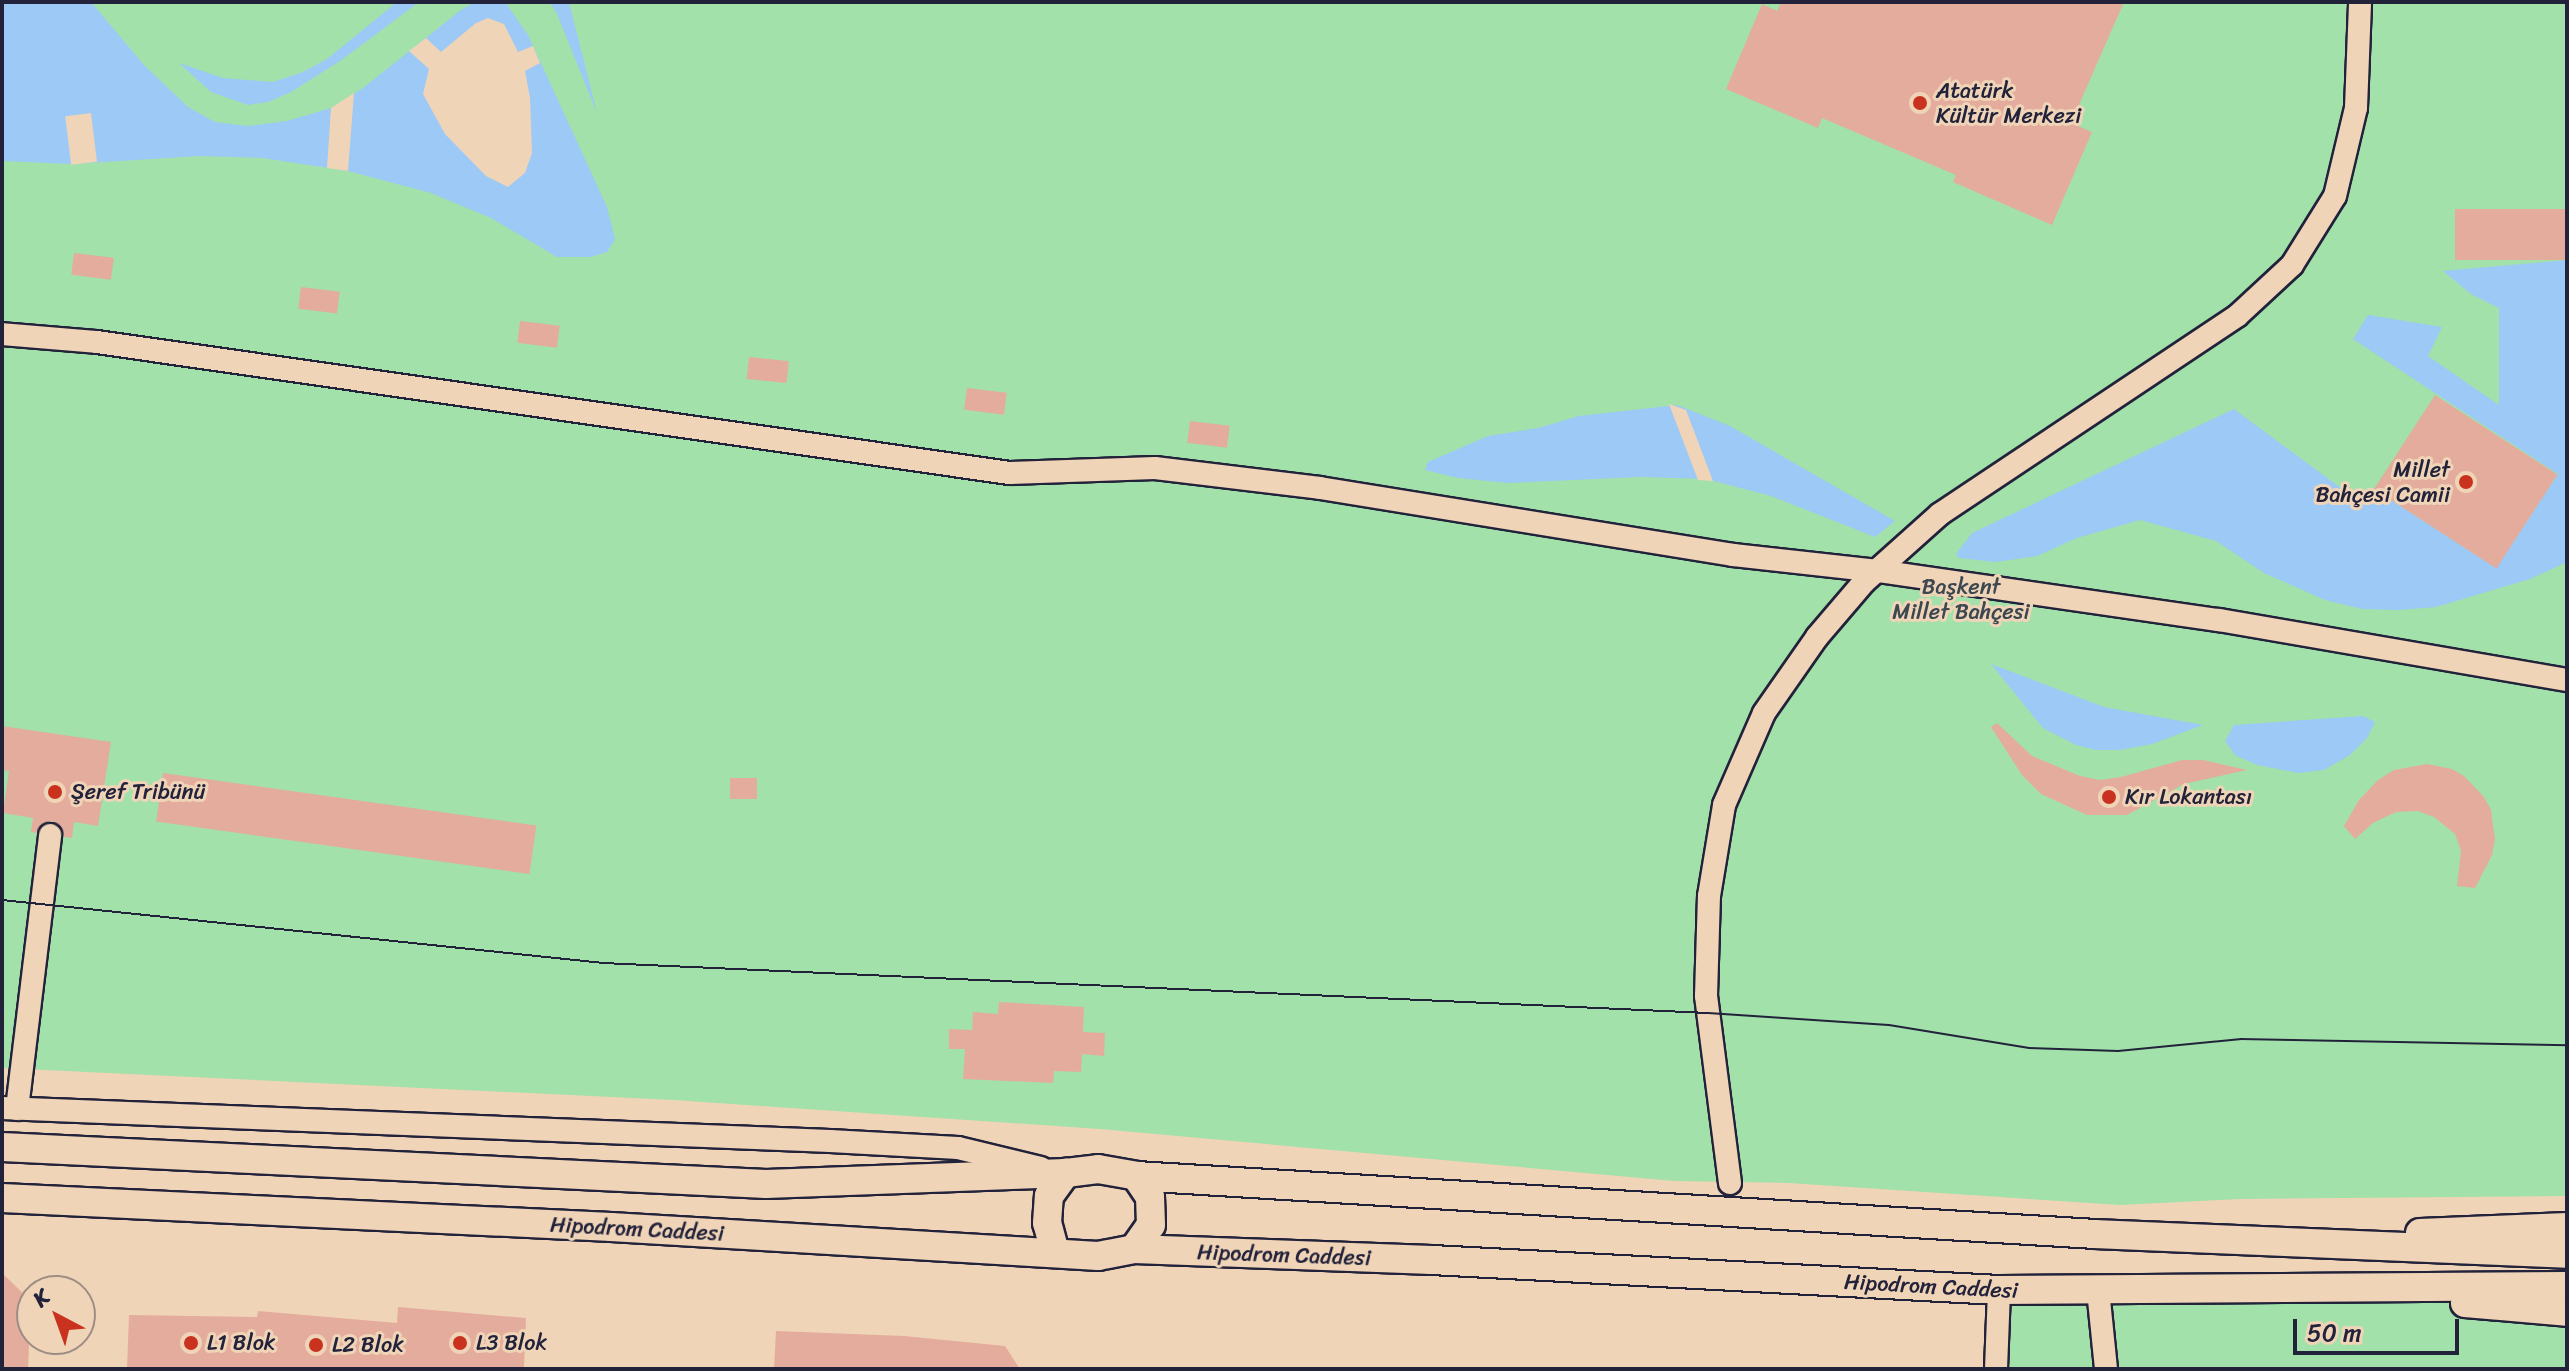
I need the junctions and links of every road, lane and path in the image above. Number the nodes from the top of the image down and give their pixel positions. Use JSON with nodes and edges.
{"nodes":[{"id":1,"x":2360,"y":2,"type":"edge"},
{"id":2,"x":2,"y":334,"type":"edge"},
{"id":3,"x":1878,"y":571,"type":"junction"},
{"id":4,"x":2567,"y":680,"type":"edge"},
{"id":5,"x":50,"y":835,"type":"dead end"},
{"id":6,"x":9,"y":1108,"type":"edge"},
{"id":7,"x":2,"y":1147,"type":"edge"},
{"id":8,"x":1066,"y":1173,"type":"junction"},
{"id":9,"x":1136,"y":1176,"type":"junction"},
{"id":10,"x":1730,"y":1183,"type":"dead end"},
{"id":11,"x":2,"y":1198,"type":"edge"},
{"id":12,"x":2567,"y":1227,"type":"edge"},
{"id":13,"x":2332,"y":1242,"type":"junction"},
{"id":14,"x":1134,"y":1249,"type":"junction"},
{"id":15,"x":1055,"y":1252,"type":"junction"},
{"id":16,"x":2567,"y":1254,"type":"edge"},
{"id":17,"x":2555,"y":1286,"type":"edge"},
{"id":18,"x":1999,"y":1290,"type":"junction"},
{"id":19,"x":2098,"y":1290,"type":"junction"},
{"id":20,"x":2321,"y":1290,"type":"junction"},
{"id":21,"x":2567,"y":1312,"type":"edge"},
{"id":22,"x":1996,"y":1369,"type":"edge"},
{"id":23,"x":2106,"y":1369,"type":"edge"}],
"edges":[{"from":1,"to":3,"type":"street"},
{"from":2,"to":3,"type":"street"},
{"from":3,"to":4,"type":"street"},
{"from":3,"to":10,"type":"street"},
{"from":5,"to":6,"type":"street"},
{"from":6,"to":8,"type":"street"},
{"from":7,"to":8,"type":"main road"},
{"from":8,"to":9,"type":"main road"},
{"from":8,"to":15,"type":"main road"},
{"from":9,"to":13,"type":"main road"},
{"from":9,"to":14,"type":"main road"},
{"from":11,"to":15,"type":"main road","name":"Hipodrom Caddesi"},
{"from":12,"to":13,"type":"main road"},
{"from":13,"to":16,"type":"main road"},
{"from":14,"to":15,"type":"main road","name":"Hipodrom Caddesi"},
{"from":14,"to":18,"type":"main road","name":"Hipodrom Caddesi"},
{"from":17,"to":20,"type":"main road","name":"Hipodrom Caddesi"},
{"from":18,"to":19,"type":"main road","name":"Hipodrom Caddesi"},
{"from":18,"to":22,"type":"street"},
{"from":19,"to":20,"type":"main road","name":"Hipodrom Caddesi"},
{"from":19,"to":23,"type":"street"},
{"from":20,"to":21,"type":"main road"}]}
